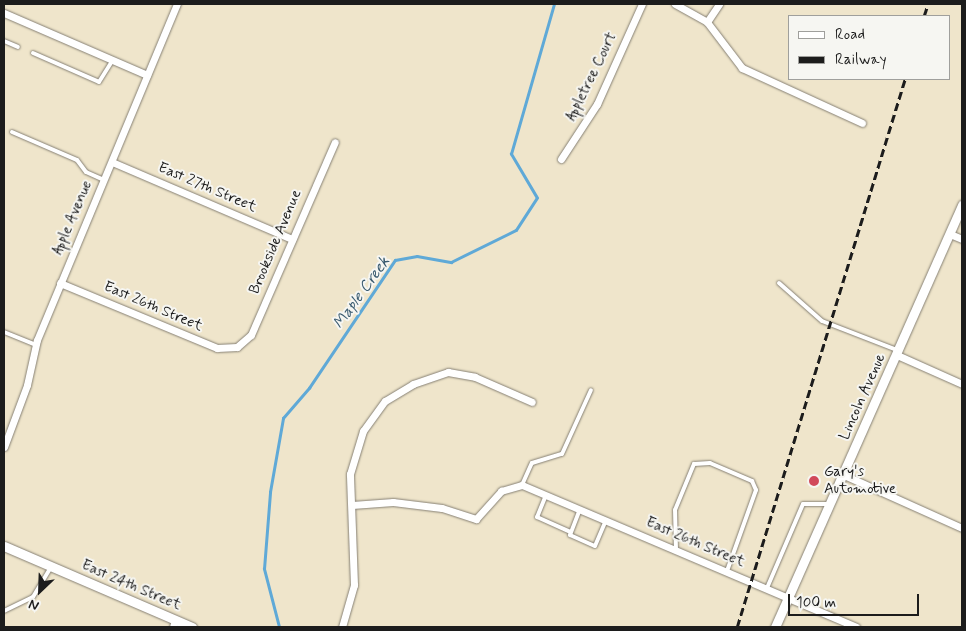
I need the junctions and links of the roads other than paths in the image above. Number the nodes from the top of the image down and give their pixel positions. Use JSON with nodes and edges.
{"nodes":[{"id":1,"x":177,"y":4,"type":"edge"},
{"id":2,"x":642,"y":4,"type":"edge"},
{"id":3,"x":675,"y":4,"type":"edge"},
{"id":4,"x":719,"y":4,"type":"edge"},
{"id":5,"x":4,"y":13,"type":"edge"},
{"id":6,"x":707,"y":22,"type":"junction"},
{"id":7,"x":4,"y":41,"type":"edge"},
{"id":8,"x":18,"y":47,"type":"dead end"},
{"id":9,"x":33,"y":53,"type":"dead end"},
{"id":10,"x":113,"y":60,"type":"junction"},
{"id":11,"x":147,"y":75,"type":"junction"},
{"id":12,"x":862,"y":123,"type":"dead end"},
{"id":13,"x":12,"y":132,"type":"dead end"},
{"id":14,"x":334,"y":142,"type":"dead end"},
{"id":15,"x":561,"y":159,"type":"dead end"},
{"id":16,"x":112,"y":162,"type":"junction"},
{"id":17,"x":104,"y":180,"type":"junction"},
{"id":18,"x":962,"y":205,"type":"edge"},
{"id":19,"x":950,"y":234,"type":"junction"},
{"id":20,"x":292,"y":239,"type":"junction"},
{"id":21,"x":962,"y":239,"type":"edge"},
{"id":22,"x":60,"y":282,"type":"junction"},
{"id":23,"x":779,"y":283,"type":"dead end"},
{"id":24,"x":4,"y":332,"type":"edge"},
{"id":25,"x":36,"y":345,"type":"junction"},
{"id":26,"x":237,"y":347,"type":"joint"},
{"id":27,"x":898,"y":353,"type":"junction"},
{"id":28,"x":962,"y":384,"type":"edge"},
{"id":29,"x":591,"y":390,"type":"dead end"},
{"id":30,"x":532,"y":402,"type":"dead end"},
{"id":31,"x":4,"y":447,"type":"edge"},
{"id":32,"x":844,"y":475,"type":"junction"},
{"id":33,"x":522,"y":485,"type":"junction"},
{"id":34,"x":547,"y":495,"type":"junction"},
{"id":35,"x":352,"y":505,"type":"junction"},
{"id":36,"x":830,"y":505,"type":"junction"},
{"id":37,"x":580,"y":509,"type":"junction"},
{"id":38,"x":606,"y":520,"type":"junction"},
{"id":39,"x":962,"y":528,"type":"edge"},
{"id":40,"x":571,"y":532,"type":"junction"},
{"id":41,"x":4,"y":546,"type":"edge"},
{"id":42,"x":676,"y":550,"type":"junction"},
{"id":43,"x":52,"y":567,"type":"junction"},
{"id":44,"x":727,"y":571,"type":"junction"},
{"id":45,"x":767,"y":588,"type":"junction"},
{"id":46,"x":788,"y":597,"type":"junction"},
{"id":47,"x":4,"y":611,"type":"edge"},
{"id":48,"x":174,"y":624,"type":"edge"},
{"id":49,"x":192,"y":627,"type":"edge"},
{"id":50,"x":342,"y":627,"type":"edge"},
{"id":51,"x":775,"y":627,"type":"edge"},
{"id":52,"x":856,"y":627,"type":"edge"}],
"edges":[{"from":1,"to":11,"type":"street","name":"Apple Avenue"},
{"from":2,"to":15,"type":"street","name":"Appletree Court"},
{"from":3,"to":6,"type":"street"},
{"from":4,"to":6,"type":"street"},
{"from":5,"to":10,"type":"street"},
{"from":6,"to":12,"type":"street"},
{"from":7,"to":8,"type":"lane"},
{"from":9,"to":10,"type":"lane"},
{"from":10,"to":11,"type":"street"},
{"from":11,"to":16,"type":"street","name":"Apple Avenue"},
{"from":13,"to":17,"type":"lane"},
{"from":14,"to":20,"type":"street","name":"Brookside Avenue"},
{"from":16,"to":17,"type":"street","name":"Apple Avenue"},
{"from":16,"to":20,"type":"street","name":"East 27th Street"},
{"from":17,"to":22,"type":"street","name":"Apple Avenue"},
{"from":18,"to":19,"type":"street","name":"Lincoln Avenue"},
{"from":19,"to":21,"type":"street"},
{"from":19,"to":27,"type":"street","name":"Lincoln Avenue"},
{"from":20,"to":26,"type":"street","name":"Brookside Avenue"},
{"from":22,"to":25,"type":"street","name":"Apple Avenue"},
{"from":22,"to":26,"type":"street","name":"East 26th Street"},
{"from":23,"to":27,"type":"lane"},
{"from":24,"to":25,"type":"lane"},
{"from":25,"to":31,"type":"street","name":"Apple Avenue"},
{"from":27,"to":28,"type":"street"},
{"from":27,"to":32,"type":"street","name":"Lincoln Avenue"},
{"from":29,"to":33,"type":"lane"},
{"from":30,"to":35,"type":"street"},
{"from":32,"to":36,"type":"street","name":"Lincoln Avenue"},
{"from":32,"to":39,"type":"street"},
{"from":33,"to":34,"type":"street","name":"East 26th Street"},
{"from":33,"to":35,"type":"street"},
{"from":34,"to":37,"type":"street","name":"East 26th Street"},
{"from":34,"to":40,"type":"lane"},
{"from":35,"to":50,"type":"street"},
{"from":36,"to":45,"type":"lane"},
{"from":36,"to":46,"type":"street","name":"Lincoln Avenue"},
{"from":37,"to":38,"type":"street","name":"East 26th Street"},
{"from":37,"to":40,"type":"lane"},
{"from":38,"to":40,"type":"lane"},
{"from":38,"to":42,"type":"street","name":"East 26th Street"},
{"from":41,"to":43,"type":"street","name":"East 24th Street"},
{"from":42,"to":44,"type":"street","name":"East 26th Street"},
{"from":42,"to":44,"type":"lane"},
{"from":43,"to":47,"type":"lane"},
{"from":43,"to":48,"type":"street","name":"East 24th Street"},
{"from":44,"to":45,"type":"street","name":"East 26th Street"},
{"from":45,"to":46,"type":"street","name":"East 26th Street"},
{"from":46,"to":51,"type":"street","name":"Lincoln Avenue"},
{"from":46,"to":52,"type":"street","name":"East 26th Street"},
{"from":48,"to":49,"type":"street","name":"East 24th Street"}]}
